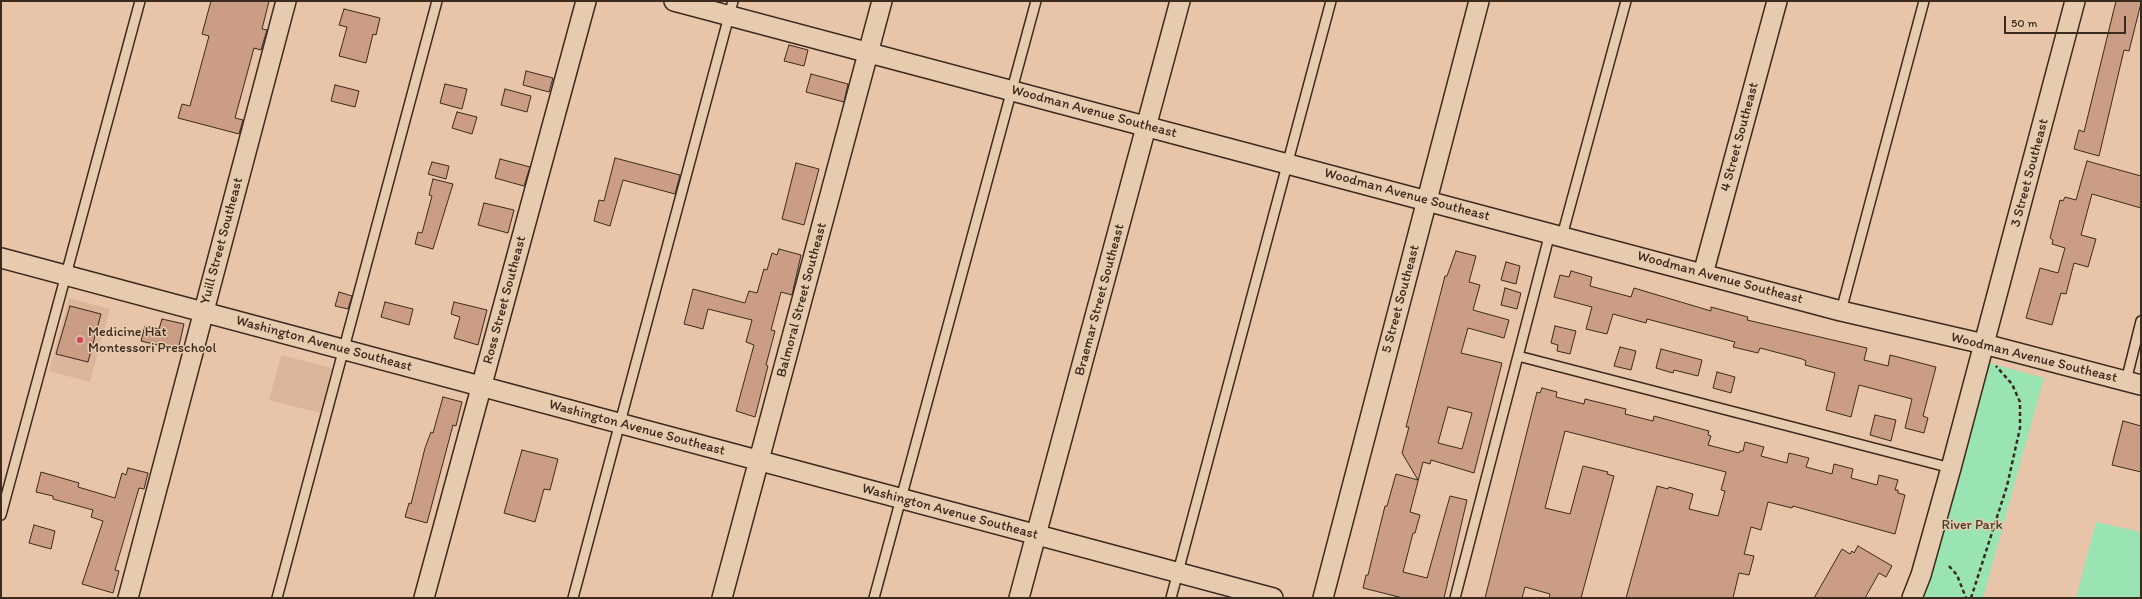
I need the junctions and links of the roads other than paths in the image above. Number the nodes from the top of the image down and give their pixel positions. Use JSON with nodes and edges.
{"nodes":[{"id":1,"x":140,"y":1,"type":"edge"},
{"id":2,"x":286,"y":1,"type":"edge"},
{"id":3,"x":437,"y":1,"type":"edge"},
{"id":4,"x":586,"y":1,"type":"edge"},
{"id":5,"x":674,"y":1,"type":"edge"},
{"id":6,"x":882,"y":1,"type":"edge"},
{"id":7,"x":1036,"y":1,"type":"edge"},
{"id":8,"x":1180,"y":1,"type":"edge"},
{"id":9,"x":1330,"y":1,"type":"edge"},
{"id":10,"x":1479,"y":1,"type":"edge"},
{"id":11,"x":1626,"y":1,"type":"edge"},
{"id":12,"x":1777,"y":1,"type":"edge"},
{"id":13,"x":1924,"y":1,"type":"edge"},
{"id":14,"x":2075,"y":1,"type":"edge"},
{"id":15,"x":731,"y":8,"type":"edge"},
{"id":16,"x":868,"y":52,"type":"junction"},
{"id":17,"x":1012,"y":91,"type":"junction"},
{"id":18,"x":1146,"y":126,"type":"junction"},
{"id":19,"x":1287,"y":164,"type":"junction"},
{"id":20,"x":1427,"y":201,"type":"junction"},
{"id":21,"x":1556,"y":235,"type":"junction"},
{"id":22,"x":1,"y":258,"type":"edge"},
{"id":23,"x":1703,"y":274,"type":"junction"},
{"id":24,"x":66,"y":275,"type":"junction"},
{"id":25,"x":1841,"y":311,"type":"junction"},
{"id":26,"x":204,"y":312,"type":"junction"},
{"id":27,"x":2141,"y":321,"type":"edge"},
{"id":28,"x":1984,"y":344,"type":"junction"},
{"id":29,"x":344,"y":350,"type":"junction"},
{"id":30,"x":1518,"y":356,"type":"junction"},
{"id":31,"x":2133,"y":383,"type":"edge"},
{"id":32,"x":482,"y":386,"type":"junction"},
{"id":33,"x":620,"y":423,"type":"junction"},
{"id":34,"x":759,"y":461,"type":"junction"},
{"id":35,"x":1951,"y":468,"type":"junction"},
{"id":36,"x":901,"y":498,"type":"junction"},
{"id":37,"x":1,"y":515,"type":"edge"},
{"id":38,"x":1036,"y":535,"type":"junction"},
{"id":39,"x":1178,"y":572,"type":"junction"},
{"id":40,"x":128,"y":598,"type":"edge"},
{"id":41,"x":277,"y":598,"type":"edge"},
{"id":42,"x":424,"y":598,"type":"edge"},
{"id":43,"x":573,"y":598,"type":"edge"},
{"id":44,"x":722,"y":598,"type":"edge"},
{"id":45,"x":874,"y":598,"type":"edge"},
{"id":46,"x":1019,"y":598,"type":"edge"},
{"id":47,"x":1171,"y":598,"type":"edge"},
{"id":48,"x":1273,"y":598,"type":"edge"},
{"id":49,"x":1323,"y":598,"type":"edge"},
{"id":50,"x":1455,"y":598,"type":"edge"},
{"id":51,"x":1912,"y":598,"type":"edge"}],
"edges":[{"from":1,"to":24,"type":"lane"},
{"from":2,"to":26,"type":"street","name":"Yuill Street Southeast"},
{"from":3,"to":29,"type":"lane"},
{"from":4,"to":32,"type":"street","name":"Ross Street Southeast"},
{"from":5,"to":15,"type":"street","name":"Woodman Avenue Southeast"},
{"from":6,"to":16,"type":"street","name":"Balmoral Street Southeast"},
{"from":7,"to":17,"type":"lane"},
{"from":8,"to":18,"type":"street","name":"Braemar Street Southeast"},
{"from":9,"to":19,"type":"lane"},
{"from":10,"to":20,"type":"street","name":"5 Street Southeast"},
{"from":11,"to":21,"type":"lane"},
{"from":12,"to":23,"type":"street","name":"4 Street Southeast"},
{"from":13,"to":25,"type":"lane"},
{"from":14,"to":28,"type":"street","name":"3 Street Southeast"},
{"from":15,"to":16,"type":"street","name":"Woodman Avenue Southeast"},
{"from":15,"to":33,"type":"lane"},
{"from":16,"to":17,"type":"street","name":"Woodman Avenue Southeast"},
{"from":16,"to":34,"type":"street","name":"Balmoral Street Southeast"},
{"from":17,"to":18,"type":"street","name":"Woodman Avenue Southeast"},
{"from":17,"to":36,"type":"lane"},
{"from":18,"to":19,"type":"street","name":"Woodman Avenue Southeast"},
{"from":18,"to":38,"type":"street","name":"Braemar Street Southeast"},
{"from":19,"to":20,"type":"street","name":"Woodman Avenue Southeast"},
{"from":19,"to":39,"type":"lane"},
{"from":20,"to":21,"type":"street","name":"Woodman Avenue Southeast"},
{"from":20,"to":49,"type":"street","name":"5 Street Southeast"},
{"from":21,"to":23,"type":"street","name":"Woodman Avenue Southeast"},
{"from":21,"to":30,"type":"lane"},
{"from":22,"to":24,"type":"street","name":"Washington Avenue Southeast"},
{"from":23,"to":25,"type":"street","name":"Woodman Avenue Southeast"},
{"from":24,"to":26,"type":"street","name":"Washington Avenue Southeast"},
{"from":24,"to":37,"type":"lane"},
{"from":25,"to":28,"type":"street","name":"Woodman Avenue Southeast"},
{"from":26,"to":29,"type":"street","name":"Washington Avenue Southeast"},
{"from":26,"to":40,"type":"street","name":"Yuill Street Southeast"},
{"from":27,"to":31,"type":"lane"},
{"from":28,"to":31,"type":"street","name":"Woodman Avenue Southeast"},
{"from":28,"to":35,"type":"street","name":"3 Street Southeast"},
{"from":29,"to":32,"type":"street","name":"Washington Avenue Southeast"},
{"from":29,"to":41,"type":"lane"},
{"from":30,"to":35,"type":"lane"},
{"from":30,"to":50,"type":"lane"},
{"from":32,"to":33,"type":"street","name":"Washington Avenue Southeast"},
{"from":32,"to":42,"type":"street","name":"Ross Street Southeast"},
{"from":33,"to":34,"type":"street","name":"Washington Avenue Southeast"},
{"from":33,"to":43,"type":"lane"},
{"from":34,"to":36,"type":"street","name":"Washington Avenue Southeast"},
{"from":34,"to":44,"type":"street","name":"Balmoral Street Southeast"},
{"from":35,"to":51,"type":"street","name":"3 Street Southeast"},
{"from":36,"to":38,"type":"street","name":"Washington Avenue Southeast"},
{"from":36,"to":45,"type":"lane"},
{"from":38,"to":39,"type":"street","name":"Washington Avenue Southeast"},
{"from":38,"to":46,"type":"street","name":"Braemar Street Southeast"},
{"from":39,"to":47,"type":"lane"},
{"from":39,"to":48,"type":"street","name":"Washington Avenue Southeast"}]}
